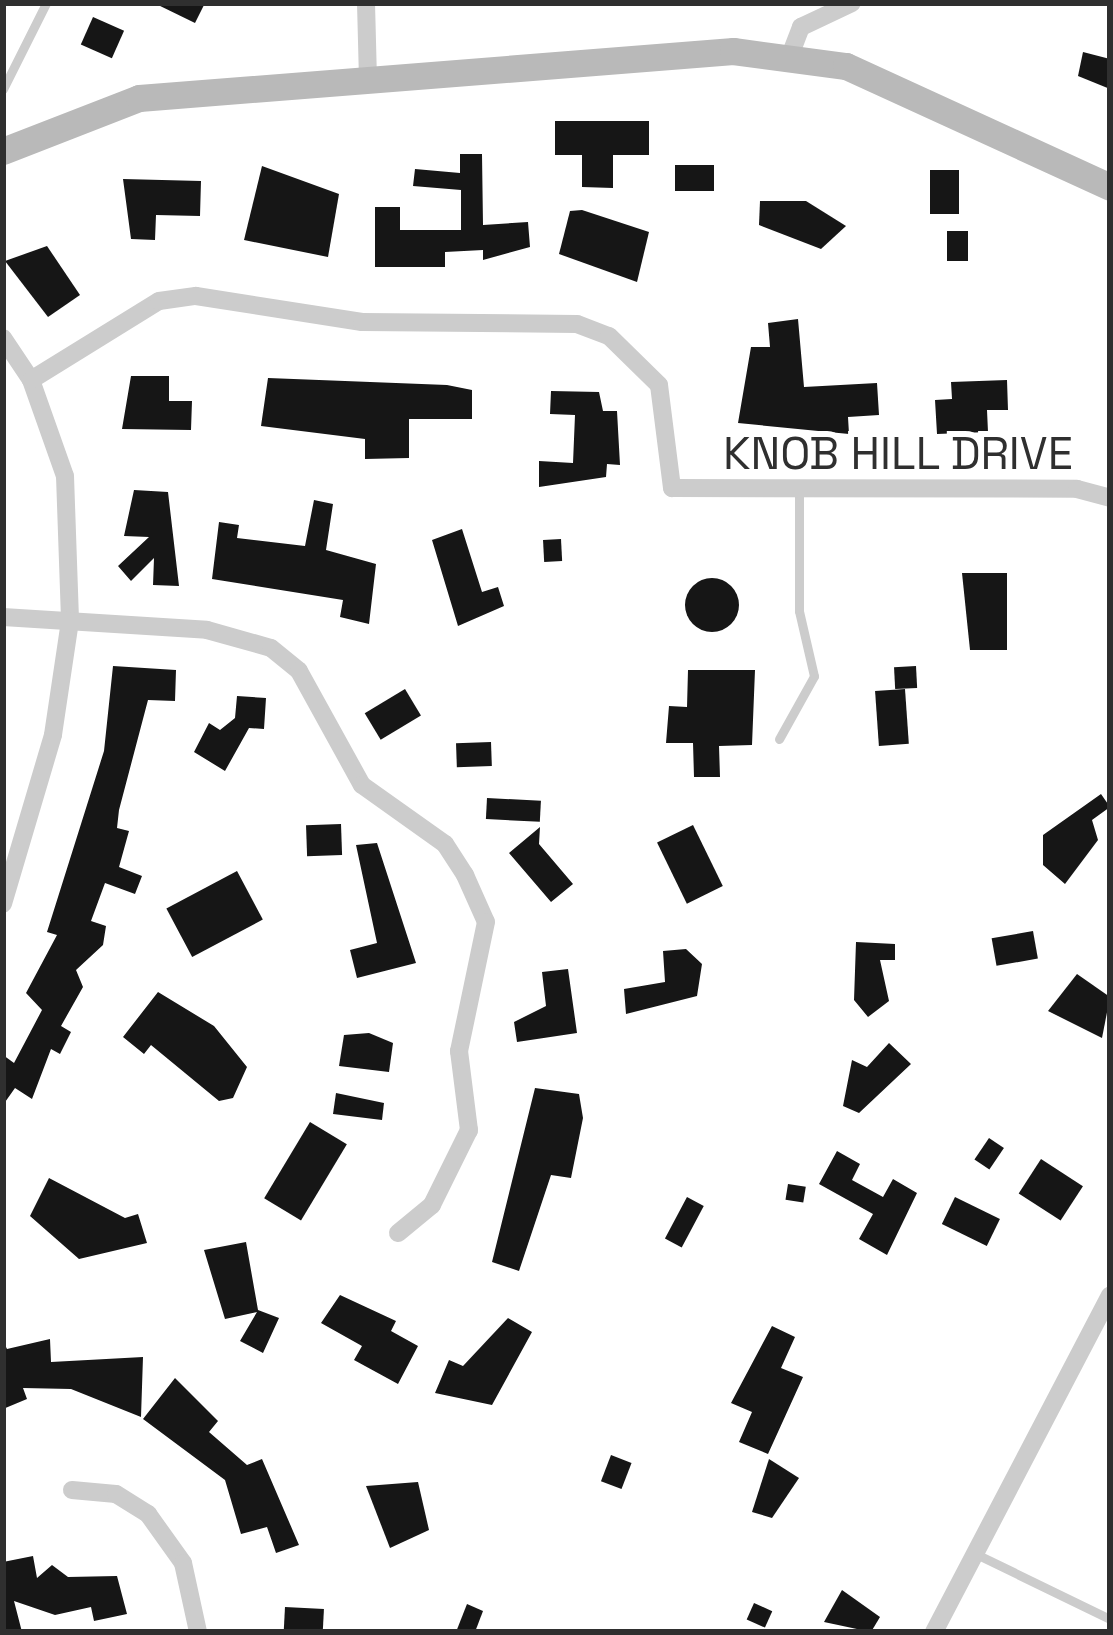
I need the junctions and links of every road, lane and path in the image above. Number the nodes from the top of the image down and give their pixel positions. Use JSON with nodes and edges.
{"nodes":[{"id":1,"x":46,"y":3,"type":"edge"},
{"id":2,"x":366,"y":3,"type":"edge"},
{"id":3,"x":852,"y":3,"type":"edge"},
{"id":4,"x":791,"y":53,"type":"junction"},
{"id":5,"x":368,"y":81,"type":"junction"},
{"id":6,"x":3,"y":89,"type":"edge"},
{"id":7,"x":3,"y":151,"type":"edge"},
{"id":8,"x":1110,"y":187,"type":"edge"},
{"id":9,"x":3,"y":338,"type":"edge"},
{"id":10,"x":31,"y":380,"type":"junction"},
{"id":11,"x":799,"y":488,"type":"junction"},
{"id":12,"x":1110,"y":498,"type":"edge"},
{"id":13,"x":3,"y":616,"type":"edge"},
{"id":14,"x":70,"y":621,"type":"junction"},
{"id":15,"x":779,"y":739,"type":"dead end"},
{"id":16,"x":3,"y":904,"type":"edge"},
{"id":17,"x":398,"y":1233,"type":"dead end"},
{"id":18,"x":1110,"y":1295,"type":"edge"},
{"id":19,"x":72,"y":1490,"type":"dead end"},
{"id":20,"x":974,"y":1553,"type":"junction"},
{"id":21,"x":1110,"y":1619,"type":"edge"},
{"id":22,"x":198,"y":1632,"type":"edge"},
{"id":23,"x":934,"y":1632,"type":"edge"}],
"edges":[{"from":1,"to":6,"type":"lane"},
{"from":2,"to":5,"type":"street"},
{"from":3,"to":4,"type":"street"},
{"from":4,"to":5,"type":"street"},
{"from":4,"to":8,"type":"street"},
{"from":5,"to":7,"type":"street"},
{"from":9,"to":10,"type":"street"},
{"from":10,"to":11,"type":"street","name":"KNOB HILL DRIVE"},
{"from":10,"to":14,"type":"street"},
{"from":11,"to":12,"type":"street","name":"KNOB HILL DRIVE"},
{"from":11,"to":15,"type":"lane"},
{"from":13,"to":14,"type":"street"},
{"from":14,"to":16,"type":"street"},
{"from":14,"to":17,"type":"street"},
{"from":18,"to":20,"type":"street"},
{"from":19,"to":22,"type":"street"},
{"from":20,"to":21,"type":"lane"},
{"from":20,"to":23,"type":"street"}]}
